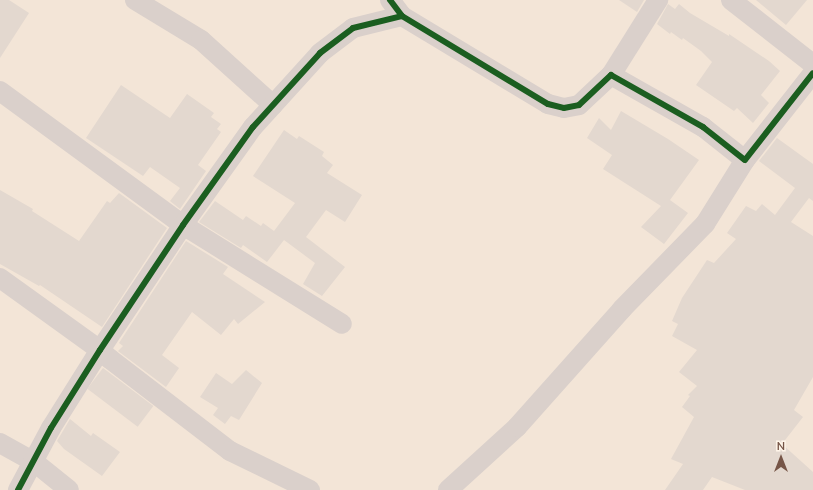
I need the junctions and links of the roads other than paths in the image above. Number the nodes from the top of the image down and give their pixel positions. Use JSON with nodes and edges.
{"nodes":[{"id":1,"x":135,"y":0,"type":"edge"},
{"id":2,"x":390,"y":0,"type":"edge"},
{"id":3,"x":658,"y":0,"type":"edge"},
{"id":4,"x":731,"y":0,"type":"edge"},
{"id":5,"x":402,"y":16,"type":"junction"},
{"id":6,"x":813,"y":64,"type":"edge"},
{"id":7,"x":813,"y":73,"type":"edge"},
{"id":8,"x":610,"y":75,"type":"junction"},
{"id":9,"x":0,"y":91,"type":"edge"},
{"id":10,"x":273,"y":105,"type":"junction"},
{"id":11,"x":745,"y":160,"type":"junction"},
{"id":12,"x":183,"y":225,"type":"junction"},
{"id":13,"x":0,"y":278,"type":"edge"},
{"id":14,"x":342,"y":324,"type":"dead end"},
{"id":15,"x":100,"y":350,"type":"junction"},
{"id":16,"x":0,"y":443,"type":"edge"},
{"id":17,"x":33,"y":461,"type":"junction"},
{"id":18,"x":18,"y":490,"type":"edge"},
{"id":19,"x":69,"y":490,"type":"edge"},
{"id":20,"x":310,"y":490,"type":"edge"},
{"id":21,"x":448,"y":490,"type":"edge"}],
"edges":[{"from":1,"to":10,"type":"street"},
{"from":2,"to":5,"type":"street"},
{"from":3,"to":8,"type":"street"},
{"from":4,"to":6,"type":"street"},
{"from":5,"to":8,"type":"street"},
{"from":5,"to":10,"type":"street"},
{"from":7,"to":11,"type":"street"},
{"from":8,"to":11,"type":"street"},
{"from":9,"to":12,"type":"street"},
{"from":10,"to":12,"type":"street"},
{"from":11,"to":21,"type":"street"},
{"from":12,"to":14,"type":"street"},
{"from":12,"to":15,"type":"street"},
{"from":13,"to":15,"type":"street"},
{"from":15,"to":17,"type":"street"},
{"from":15,"to":20,"type":"street"},
{"from":16,"to":17,"type":"street"},
{"from":17,"to":18,"type":"street"},
{"from":17,"to":19,"type":"street"}]}
